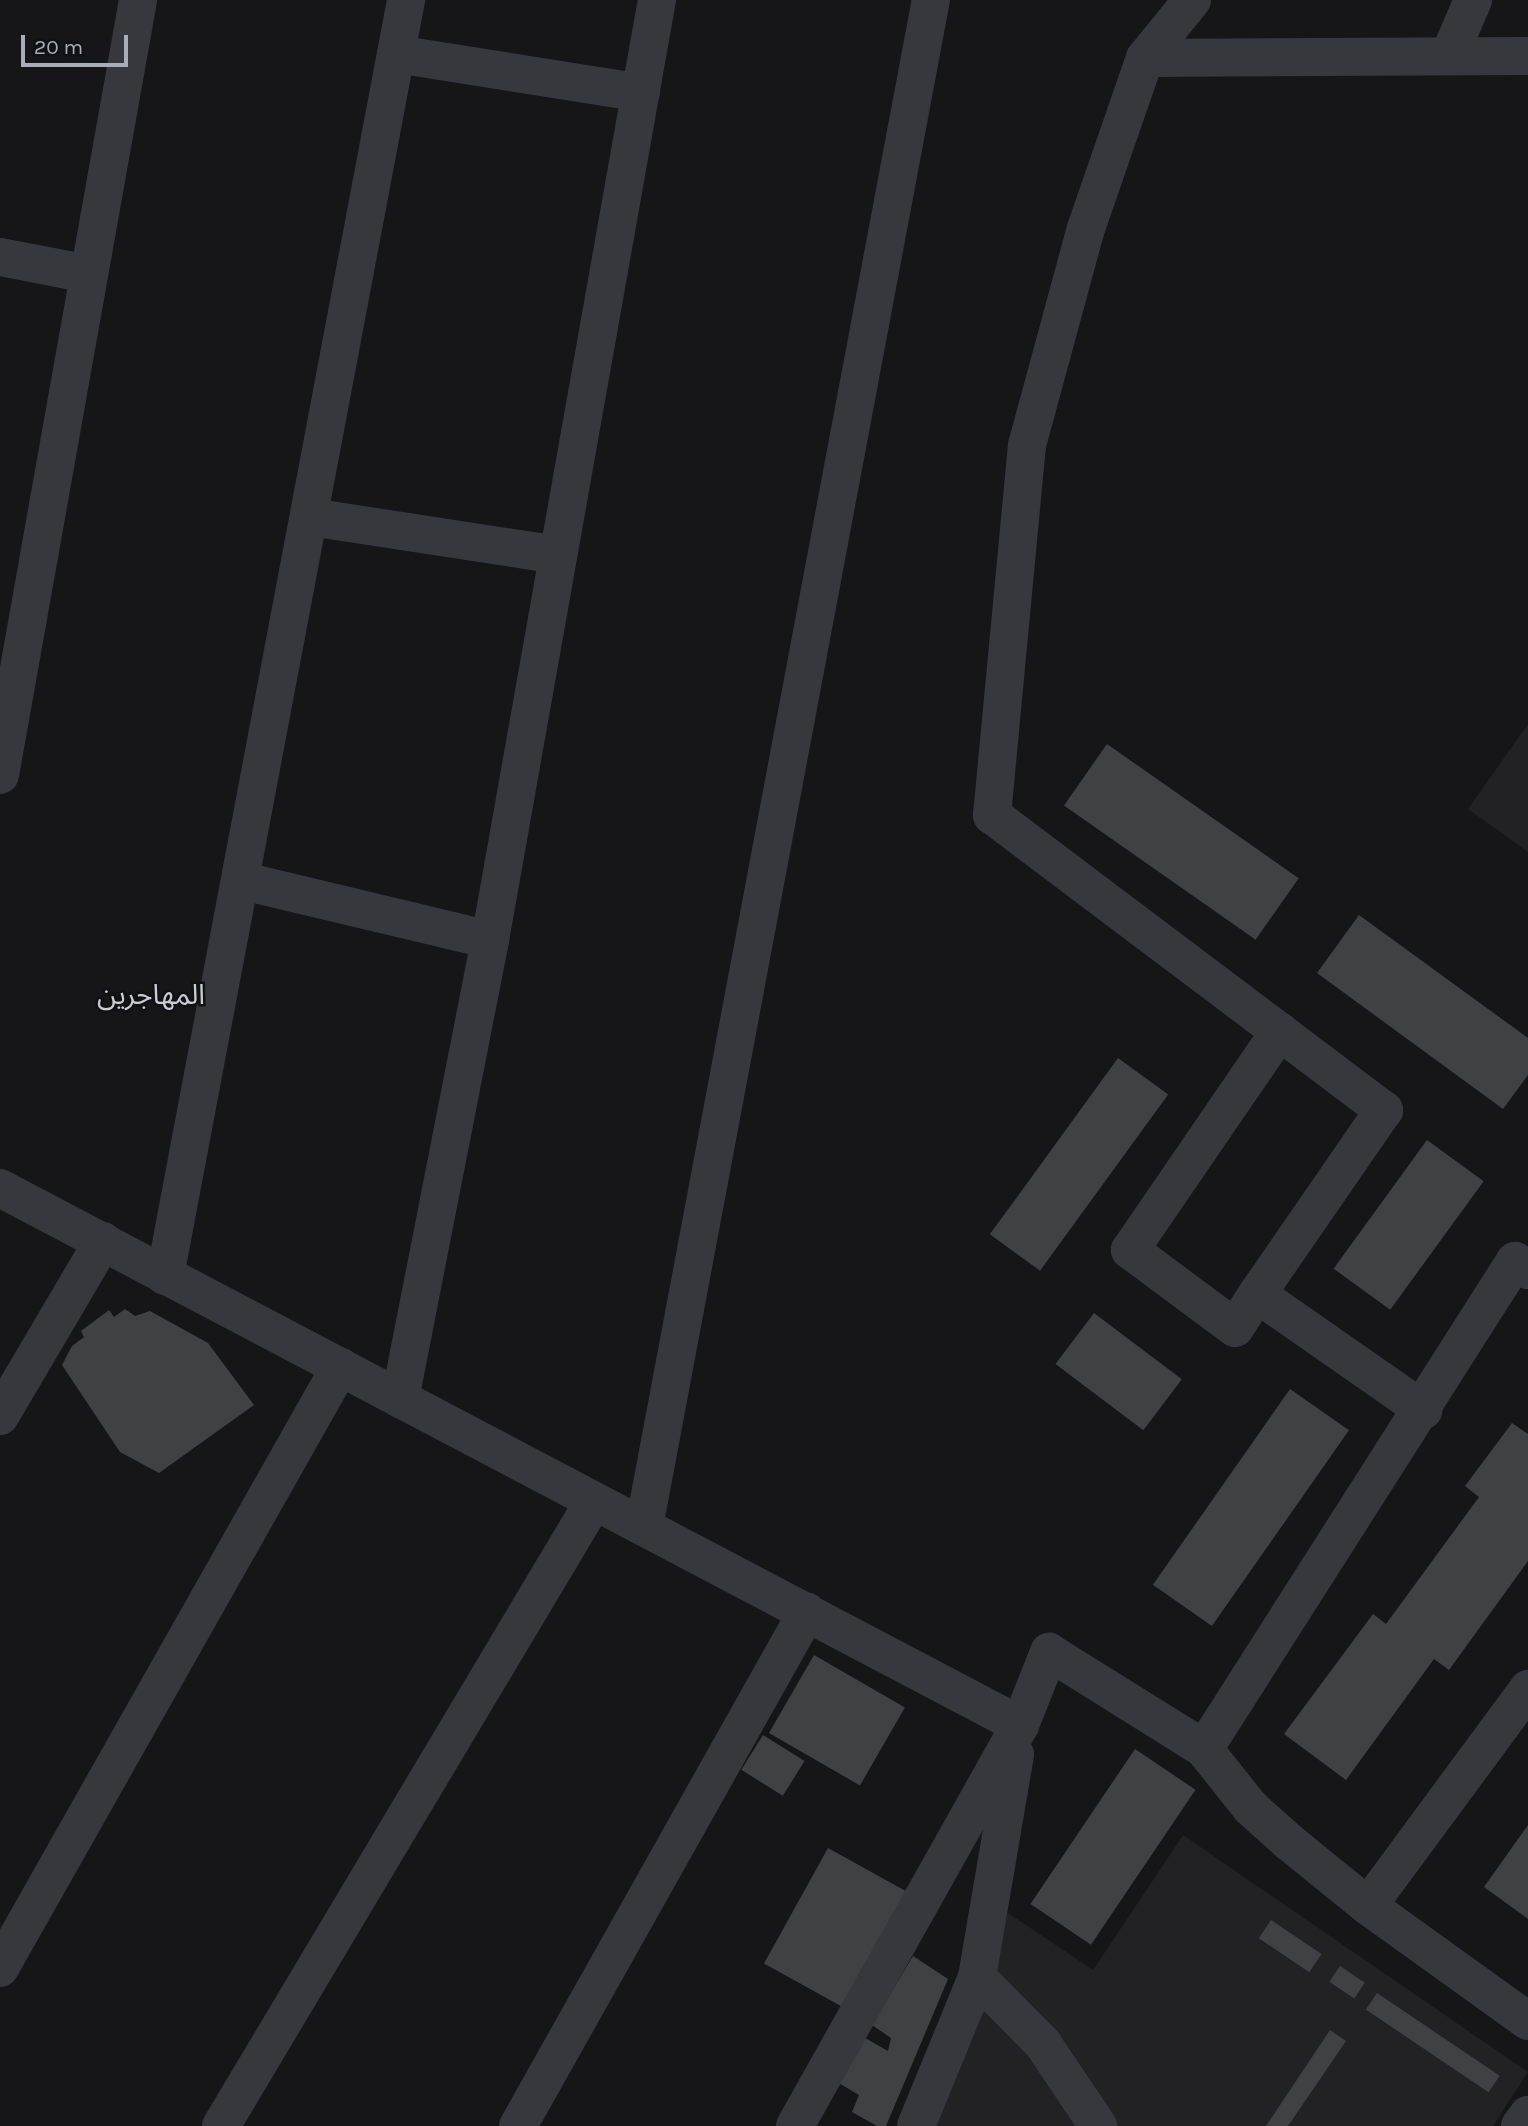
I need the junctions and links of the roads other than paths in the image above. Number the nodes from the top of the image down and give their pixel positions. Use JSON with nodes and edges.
{"nodes":[{"id":1,"x":138,"y":0,"type":"edge"},
{"id":2,"x":406,"y":0,"type":"edge"},
{"id":3,"x":657,"y":0,"type":"edge"},
{"id":4,"x":931,"y":0,"type":"edge"},
{"id":5,"x":1192,"y":0,"type":"edge"},
{"id":6,"x":1473,"y":0,"type":"edge"},
{"id":7,"x":396,"y":54,"type":"junction"},
{"id":8,"x":1449,"y":56,"type":"junction"},
{"id":9,"x":1528,"y":56,"type":"edge"},
{"id":10,"x":1145,"y":58,"type":"junction"},
{"id":11,"x":641,"y":93,"type":"junction"},
{"id":12,"x":0,"y":257,"type":"edge"},
{"id":13,"x":89,"y":274,"type":"junction"},
{"id":14,"x":310,"y":517,"type":"junction"},
{"id":15,"x":558,"y":555,"type":"junction"},
{"id":16,"x":0,"y":775,"type":"edge"},
{"id":17,"x":243,"y":881,"type":"junction"},
{"id":18,"x":490,"y":940,"type":"junction"},
{"id":19,"x":1280,"y":1031,"type":"junction"},
{"id":20,"x":0,"y":1188,"type":"edge"},
{"id":21,"x":103,"y":1241,"type":"junction"},
{"id":22,"x":1528,"y":1270,"type":"edge"},
{"id":23,"x":165,"y":1276,"type":"junction"},
{"id":24,"x":1257,"y":1294,"type":"junction"},
{"id":25,"x":340,"y":1367,"type":"junction"},
{"id":26,"x":400,"y":1399,"type":"junction"},
{"id":27,"x":1423,"y":1410,"type":"junction"},
{"id":28,"x":0,"y":1416,"type":"edge"},
{"id":29,"x":594,"y":1501,"type":"junction"},
{"id":30,"x":645,"y":1527,"type":"junction"},
{"id":31,"x":807,"y":1612,"type":"junction"},
{"id":32,"x":1528,"y":1689,"type":"edge"},
{"id":33,"x":1020,"y":1725,"type":"junction"},
{"id":34,"x":1204,"y":1749,"type":"junction"},
{"id":35,"x":1368,"y":1906,"type":"junction"},
{"id":36,"x":0,"y":1968,"type":"edge"},
{"id":37,"x":977,"y":1977,"type":"junction"},
{"id":38,"x":1528,"y":2021,"type":"edge"},
{"id":39,"x":1528,"y":2115,"type":"edge"},
{"id":40,"x":221,"y":2126,"type":"edge"},
{"id":41,"x":518,"y":2126,"type":"edge"},
{"id":42,"x":795,"y":2126,"type":"edge"},
{"id":43,"x":916,"y":2126,"type":"edge"},
{"id":44,"x":1098,"y":2126,"type":"edge"},
{"id":45,"x":1520,"y":2126,"type":"edge"}],
"edges":[{"from":1,"to":13,"type":"street"},
{"from":2,"to":7,"type":"street"},
{"from":3,"to":11,"type":"street"},
{"from":4,"to":30,"type":"street"},
{"from":5,"to":10,"type":"street"},
{"from":6,"to":8,"type":"street"},
{"from":7,"to":11,"type":"street"},
{"from":7,"to":14,"type":"street"},
{"from":8,"to":9,"type":"street"},
{"from":8,"to":10,"type":"street"},
{"from":10,"to":19,"type":"street"},
{"from":11,"to":15,"type":"street"},
{"from":12,"to":13,"type":"street"},
{"from":13,"to":16,"type":"street"},
{"from":14,"to":15,"type":"street"},
{"from":14,"to":17,"type":"street"},
{"from":15,"to":18,"type":"street"},
{"from":17,"to":18,"type":"street"},
{"from":17,"to":23,"type":"street"},
{"from":18,"to":26,"type":"street"},
{"from":19,"to":24,"type":"street"},
{"from":19,"to":24,"type":"street"},
{"from":20,"to":21,"type":"street"},
{"from":21,"to":23,"type":"street"},
{"from":21,"to":28,"type":"street"},
{"from":22,"to":27,"type":"street"},
{"from":23,"to":25,"type":"street"},
{"from":24,"to":27,"type":"street"},
{"from":25,"to":26,"type":"street"},
{"from":25,"to":36,"type":"street"},
{"from":26,"to":29,"type":"street"},
{"from":27,"to":34,"type":"street"},
{"from":29,"to":30,"type":"street"},
{"from":29,"to":40,"type":"street"},
{"from":30,"to":31,"type":"street"},
{"from":31,"to":33,"type":"street"},
{"from":31,"to":41,"type":"street"},
{"from":32,"to":35,"type":"street"},
{"from":33,"to":34,"type":"street"},
{"from":33,"to":37,"type":"street"},
{"from":33,"to":42,"type":"street"},
{"from":34,"to":35,"type":"street"},
{"from":35,"to":38,"type":"street"},
{"from":37,"to":43,"type":"street"},
{"from":37,"to":44,"type":"street"},
{"from":39,"to":45,"type":"street"}]}
